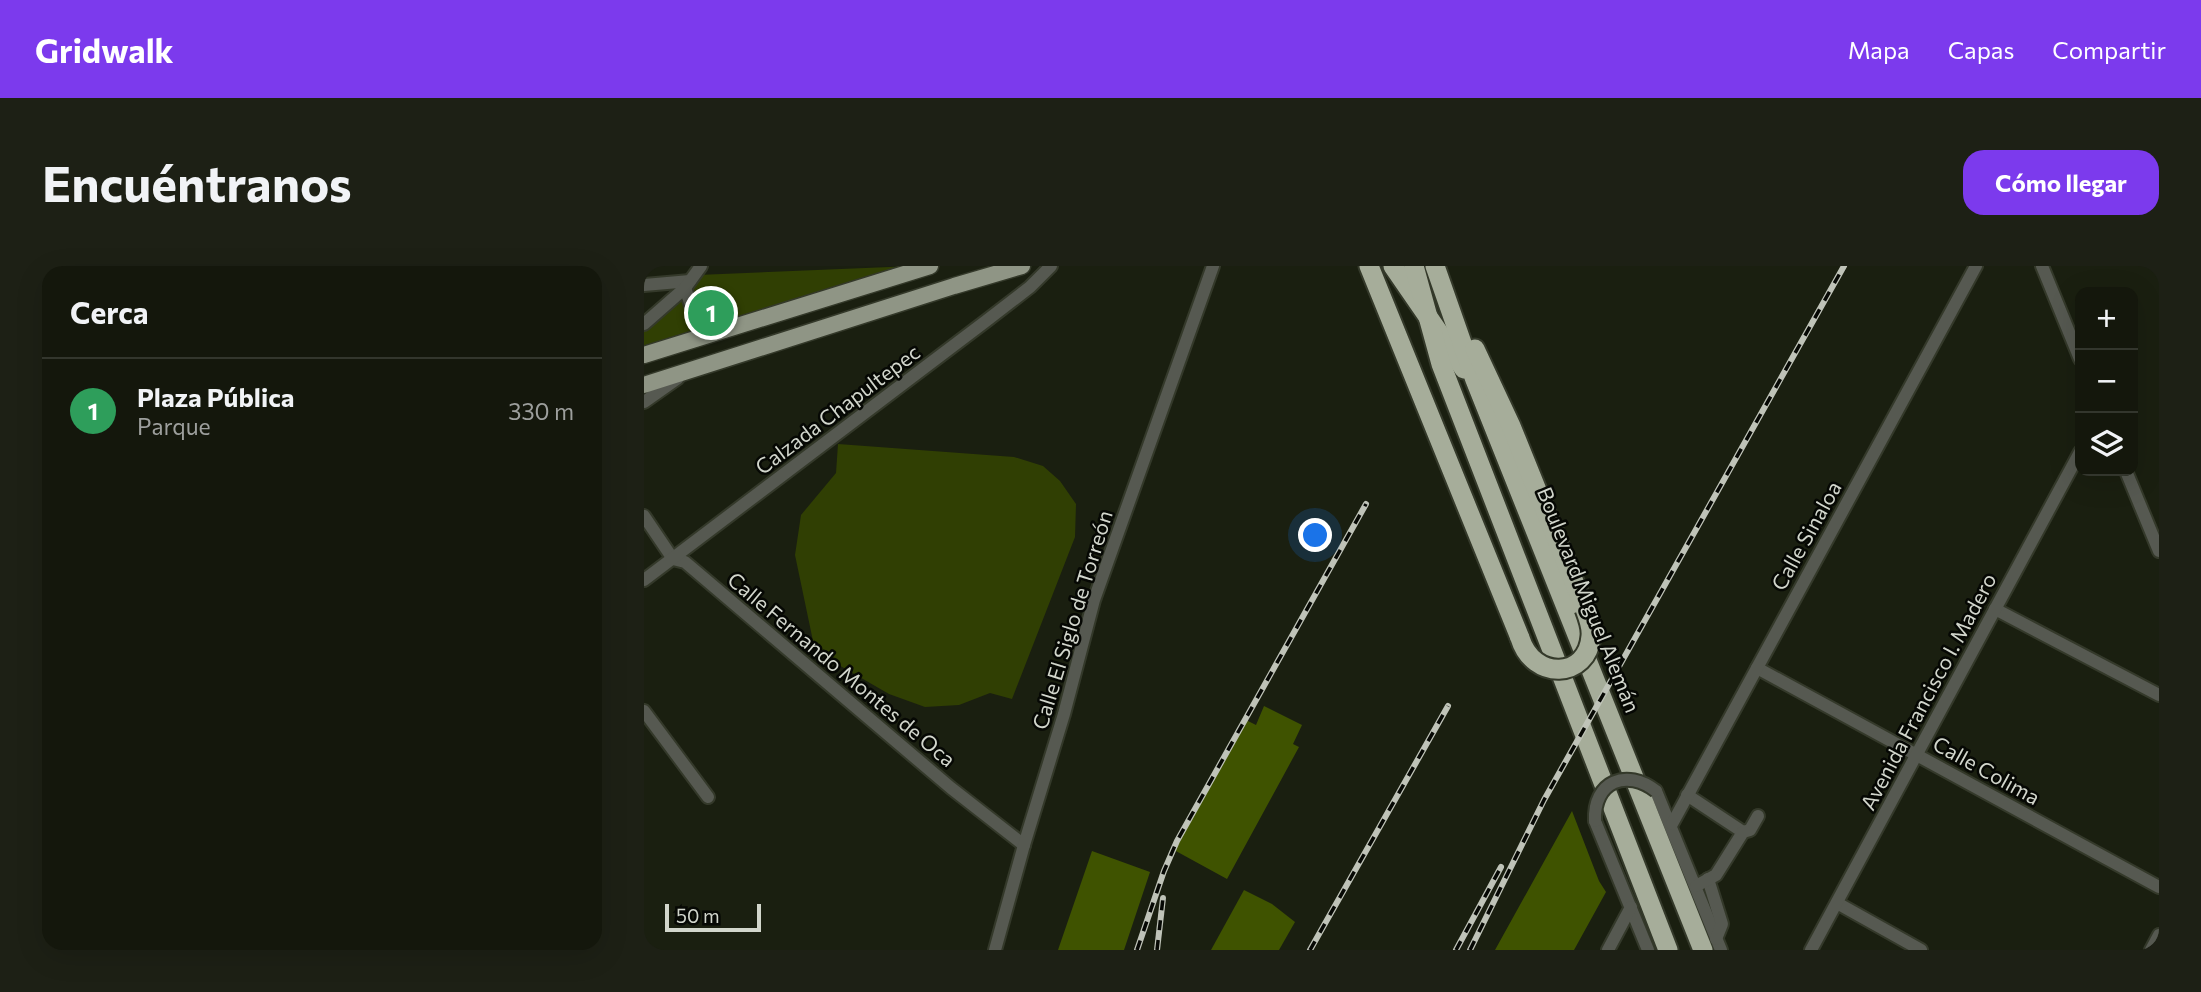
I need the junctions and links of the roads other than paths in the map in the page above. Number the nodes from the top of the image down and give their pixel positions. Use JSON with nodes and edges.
{"nodes":[{"id":1,"x":701,"y":266,"type":"edge"},
{"id":2,"x":930,"y":266,"type":"edge"},
{"id":3,"x":1022,"y":266,"type":"edge"},
{"id":4,"x":1051,"y":266,"type":"edge"},
{"id":5,"x":1213,"y":266,"type":"edge"},
{"id":6,"x":1369,"y":266,"type":"edge"},
{"id":7,"x":1393,"y":266,"type":"edge"},
{"id":8,"x":1414,"y":266,"type":"edge"},
{"id":9,"x":1435,"y":266,"type":"edge"},
{"id":10,"x":1976,"y":266,"type":"edge"},
{"id":11,"x":2042,"y":266,"type":"edge"},
{"id":12,"x":644,"y":285,"type":"edge"},
{"id":13,"x":688,"y":285,"type":"junction"},
{"id":14,"x":1446,"y":295,"type":"junction"},
{"id":15,"x":1424,"y":309,"type":"junction"},
{"id":16,"x":644,"y":324,"type":"edge"},
{"id":17,"x":702,"y":337,"type":"junction"},
{"id":18,"x":2076,"y":350,"type":"edge"},
{"id":19,"x":644,"y":355,"type":"edge"},
{"id":20,"x":688,"y":371,"type":"junction"},
{"id":21,"x":644,"y":385,"type":"edge"},
{"id":22,"x":1424,"y":399,"type":"junction"},
{"id":23,"x":644,"y":402,"type":"edge"},
{"id":24,"x":1486,"y":408,"type":"junction"},
{"id":25,"x":1469,"y":435,"type":"junction"},
{"id":26,"x":2075,"y":461,"type":"edge"},
{"id":27,"x":2128,"y":476,"type":"edge"},
{"id":28,"x":644,"y":516,"type":"edge"},
{"id":29,"x":2159,"y":551,"type":"edge"},
{"id":30,"x":674,"y":559,"type":"junction"},
{"id":31,"x":644,"y":580,"type":"edge"},
{"id":32,"x":1995,"y":609,"type":"junction"},
{"id":33,"x":1758,"y":667,"type":"junction"},
{"id":34,"x":2159,"y":695,"type":"edge"},
{"id":35,"x":644,"y":711,"type":"edge"},
{"id":36,"x":1917,"y":755,"type":"junction"},
{"id":37,"x":1687,"y":795,"type":"junction"},
{"id":38,"x":708,"y":797,"type":"dead end"},
{"id":39,"x":1758,"y":816,"type":"dead end"},
{"id":40,"x":1672,"y":824,"type":"junction"},
{"id":41,"x":1743,"y":832,"type":"junction"},
{"id":42,"x":1024,"y":845,"type":"junction"},
{"id":43,"x":1708,"y":879,"type":"junction"},
{"id":44,"x":1696,"y":886,"type":"junction"},
{"id":45,"x":2159,"y":887,"type":"edge"},
{"id":46,"x":1837,"y":903,"type":"junction"},
{"id":47,"x":1631,"y":907,"type":"junction"},
{"id":48,"x":2159,"y":935,"type":"edge"},
{"id":49,"x":1714,"y":946,"type":"edge"},
{"id":50,"x":995,"y":950,"type":"edge"},
{"id":51,"x":1608,"y":950,"type":"edge"},
{"id":52,"x":1648,"y":950,"type":"edge"},
{"id":53,"x":1668,"y":950,"type":"edge"},
{"id":54,"x":1811,"y":950,"type":"edge"},
{"id":55,"x":1921,"y":950,"type":"edge"},
{"id":56,"x":2151,"y":950,"type":"edge"}],
"edges":[{"from":1,"to":13,"type":"street"},
{"from":2,"to":17,"type":"main road"},
{"from":3,"to":20,"type":"main road"},
{"from":4,"to":30,"type":"street","name":"Calzada Chapultepec"},
{"from":5,"to":42,"type":"street","name":"Calle El Siglo de Torreón"},
{"from":6,"to":22,"type":"highway"},
{"from":7,"to":15,"type":"highway"},
{"from":8,"to":15,"type":"highway"},
{"from":9,"to":14,"type":"highway","name":"Boulevard Miguel Alemán"},
{"from":10,"to":33,"type":"street","name":"Calle Sinaloa"},
{"from":11,"to":18,"type":"street"},
{"from":12,"to":13,"type":"street"},
{"from":13,"to":16,"type":"street"},
{"from":13,"to":17,"type":"street"},
{"from":14,"to":22,"type":"highway","bridge":true},
{"from":14,"to":24,"type":"highway","name":"Boulevard Miguel Alemán"},
{"from":15,"to":24,"type":"highway"},
{"from":15,"to":25,"type":"highway"},
{"from":17,"to":19,"type":"main road"},
{"from":20,"to":21,"type":"main road"},
{"from":20,"to":23,"type":"street"},
{"from":22,"to":25,"type":"highway"},
{"from":24,"to":49,"type":"highway","name":"Boulevard Miguel Alemán"},
{"from":25,"to":53,"type":"highway"},
{"from":26,"to":32,"type":"street","name":"Avenida Francisco I. Madero"},
{"from":27,"to":29,"type":"street"},
{"from":28,"to":30,"type":"street","name":"Calle Fernando Montes de Oca"},
{"from":30,"to":31,"type":"street","name":"Calzada Chapultepec"},
{"from":30,"to":42,"type":"street","name":"Calle Fernando Montes de Oca"},
{"from":32,"to":34,"type":"street"},
{"from":32,"to":36,"type":"street","name":"Avenida Francisco I. Madero"},
{"from":33,"to":36,"type":"street","name":"Calle Colima"},
{"from":33,"to":37,"type":"street","name":"Calle Sinaloa"},
{"from":35,"to":38,"type":"street"},
{"from":36,"to":45,"type":"street","name":"Calle Colima"},
{"from":36,"to":46,"type":"street","name":"Avenida Francisco I. Madero"},
{"from":37,"to":40,"type":"street","name":"Calle Sinaloa"},
{"from":37,"to":41,"type":"street"},
{"from":39,"to":41,"type":"street"},
{"from":40,"to":44,"type":"street"},
{"from":40,"to":47,"type":"street","bridge":true},
{"from":41,"to":43,"type":"street"},
{"from":42,"to":50,"type":"street","name":"Calle El Siglo de Torreón"},
{"from":43,"to":44,"type":"street"},
{"from":43,"to":49,"type":"street"},
{"from":44,"to":49,"type":"street"},
{"from":46,"to":54,"type":"street","name":"Avenida Francisco I. Madero"},
{"from":46,"to":55,"type":"street"},
{"from":47,"to":51,"type":"street"},
{"from":47,"to":52,"type":"street"},
{"from":48,"to":56,"type":"street"}]}
